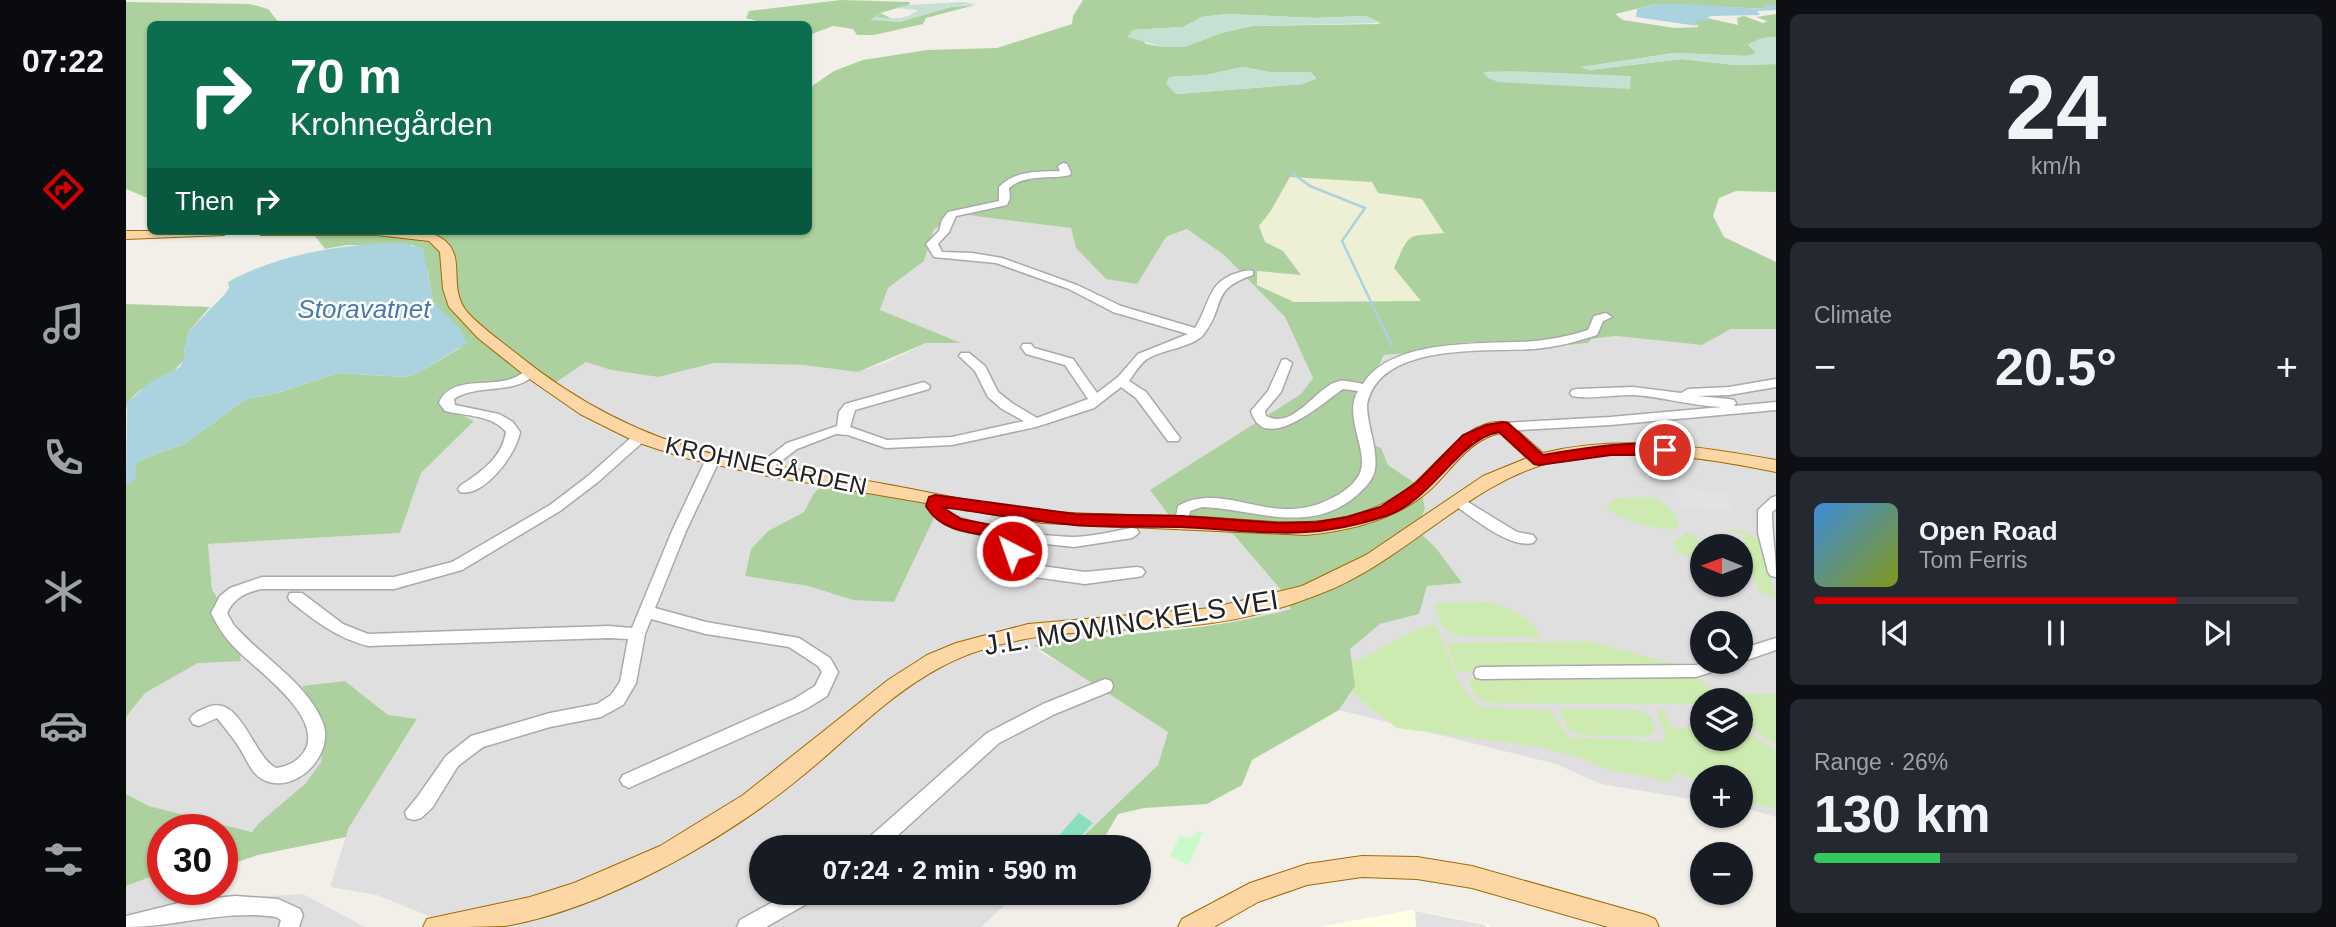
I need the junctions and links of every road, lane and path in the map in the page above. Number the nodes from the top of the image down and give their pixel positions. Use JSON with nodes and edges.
{"nodes":[{"id":1,"x":1063,"y":166,"type":"dead end"},
{"id":2,"x":147,"y":234,"type":"edge"},
{"id":3,"x":126,"y":235,"type":"edge"},
{"id":4,"x":415,"y":235,"type":"edge"},
{"id":5,"x":1249,"y":273,"type":"dead end"},
{"id":6,"x":1606,"y":317,"type":"dead end"},
{"id":7,"x":1198,"y":333,"type":"junction"},
{"id":8,"x":1027,"y":347,"type":"dead end"},
{"id":9,"x":965,"y":356,"type":"dead end"},
{"id":10,"x":1286,"y":363,"type":"dead end"},
{"id":11,"x":531,"y":373,"type":"junction"},
{"id":12,"x":1121,"y":381,"type":"junction"},
{"id":13,"x":1776,"y":383,"type":"edge"},
{"id":14,"x":924,"y":386,"type":"dead end"},
{"id":15,"x":1364,"y":388,"type":"junction"},
{"id":16,"x":1577,"y":393,"type":"dead end"},
{"id":17,"x":1688,"y":398,"type":"junction"},
{"id":18,"x":1096,"y":401,"type":"junction"},
{"id":19,"x":1776,"y":404,"type":"edge"},
{"id":20,"x":1036,"y":423,"type":"junction"},
{"id":21,"x":1508,"y":426,"type":"junction"},
{"id":22,"x":843,"y":429,"type":"junction"},
{"id":23,"x":639,"y":438,"type":"junction"},
{"id":24,"x":1173,"y":438,"type":"dead end"},
{"id":25,"x":1544,"y":459,"type":"junction"},
{"id":26,"x":713,"y":460,"type":"junction"},
{"id":27,"x":1776,"y":466,"type":"edge"},
{"id":28,"x":763,"y":468,"type":"junction"},
{"id":29,"x":465,"y":489,"type":"dead end"},
{"id":30,"x":935,"y":501,"type":"junction"},
{"id":31,"x":1458,"y":501,"type":"junction"},
{"id":32,"x":1776,"y":501,"type":"edge"},
{"id":33,"x":1182,"y":522,"type":"junction"},
{"id":34,"x":1132,"y":533,"type":"dead end"},
{"id":35,"x":1011,"y":534,"type":"junction"},
{"id":36,"x":1528,"y":539,"type":"dead end"},
{"id":37,"x":1137,"y":572,"type":"dead end"},
{"id":38,"x":1776,"y":572,"type":"edge"},
{"id":39,"x":296,"y":597,"type":"dead end"},
{"id":40,"x":647,"y":612,"type":"junction"},
{"id":41,"x":637,"y":634,"type":"junction"},
{"id":42,"x":1776,"y":644,"type":"edge"},
{"id":43,"x":1753,"y":652,"type":"edge"},
{"id":44,"x":1690,"y":671,"type":"edge"},
{"id":45,"x":1482,"y":673,"type":"dead end"},
{"id":46,"x":1105,"y":686,"type":"dead end"},
{"id":47,"x":199,"y":719,"type":"dead end"},
{"id":48,"x":629,"y":780,"type":"dead end"},
{"id":49,"x":414,"y":812,"type":"dead end"},
{"id":50,"x":885,"y":835,"type":"edge"},
{"id":51,"x":787,"y":905,"type":"edge"},
{"id":52,"x":126,"y":925,"type":"edge"},
{"id":53,"x":464,"y":926,"type":"edge"},
{"id":54,"x":289,"y":927,"type":"edge"},
{"id":55,"x":436,"y":927,"type":"edge"},
{"id":56,"x":747,"y":927,"type":"edge"},
{"id":57,"x":1191,"y":927,"type":"edge"},
{"id":58,"x":1646,"y":927,"type":"edge"}],
"edges":[{"from":1,"to":7,"type":"street"},
{"from":2,"to":3,"type":"main road"},
{"from":4,"to":11,"type":"main road","name":"KROHNEGÅRDEN"},
{"from":5,"to":7,"type":"street"},
{"from":6,"to":15,"type":"street"},
{"from":7,"to":12,"type":"street"},
{"from":8,"to":18,"type":"street"},
{"from":9,"to":20,"type":"street"},
{"from":10,"to":15,"type":"street"},
{"from":11,"to":23,"type":"main road","name":"KROHNEGÅRDEN"},
{"from":11,"to":29,"type":"street"},
{"from":12,"to":18,"type":"street"},
{"from":12,"to":24,"type":"street"},
{"from":13,"to":17,"type":"street"},
{"from":14,"to":22,"type":"street"},
{"from":15,"to":33,"type":"street"},
{"from":16,"to":17,"type":"street"},
{"from":17,"to":19,"type":"street"},
{"from":18,"to":20,"type":"street"},
{"from":19,"to":21,"type":"street"},
{"from":20,"to":22,"type":"street"},
{"from":21,"to":25,"type":"main road"},
{"from":21,"to":33,"type":"main road","name":"KROHNEGÅRDEN"},
{"from":22,"to":28,"type":"street"},
{"from":23,"to":26,"type":"main road","name":"KROHNEGÅRDEN"},
{"from":23,"to":47,"type":"street"},
{"from":25,"to":27,"type":"main road","name":"J.L. MOWINCKELS VEI"},
{"from":25,"to":31,"type":"main road","name":"J.L. MOWINCKELS VEI"},
{"from":26,"to":28,"type":"main road","name":"KROHNEGÅRDEN"},
{"from":26,"to":40,"type":"street"},
{"from":28,"to":30,"type":"main road","name":"KROHNEGÅRDEN"},
{"from":30,"to":33,"type":"main road","name":"KROHNEGÅRDEN"},
{"from":30,"to":35,"type":"street"},
{"from":31,"to":36,"type":"street"},
{"from":31,"to":53,"type":"main road","name":"J.L. MOWINCKELS VEI"},
{"from":32,"to":38,"type":"street"},
{"from":34,"to":35,"type":"street"},
{"from":35,"to":37,"type":"street"},
{"from":39,"to":41,"type":"street"},
{"from":40,"to":41,"type":"street"},
{"from":40,"to":48,"type":"street"},
{"from":41,"to":49,"type":"street"},
{"from":42,"to":43,"type":"street"},
{"from":44,"to":45,"type":"street"},
{"from":46,"to":50,"type":"street"},
{"from":51,"to":56,"type":"street"},
{"from":52,"to":54,"type":"street"},
{"from":53,"to":55,"type":"main road","name":"J.L. MOWINCKELS VEI"},
{"from":57,"to":58,"type":"main road"}]}
